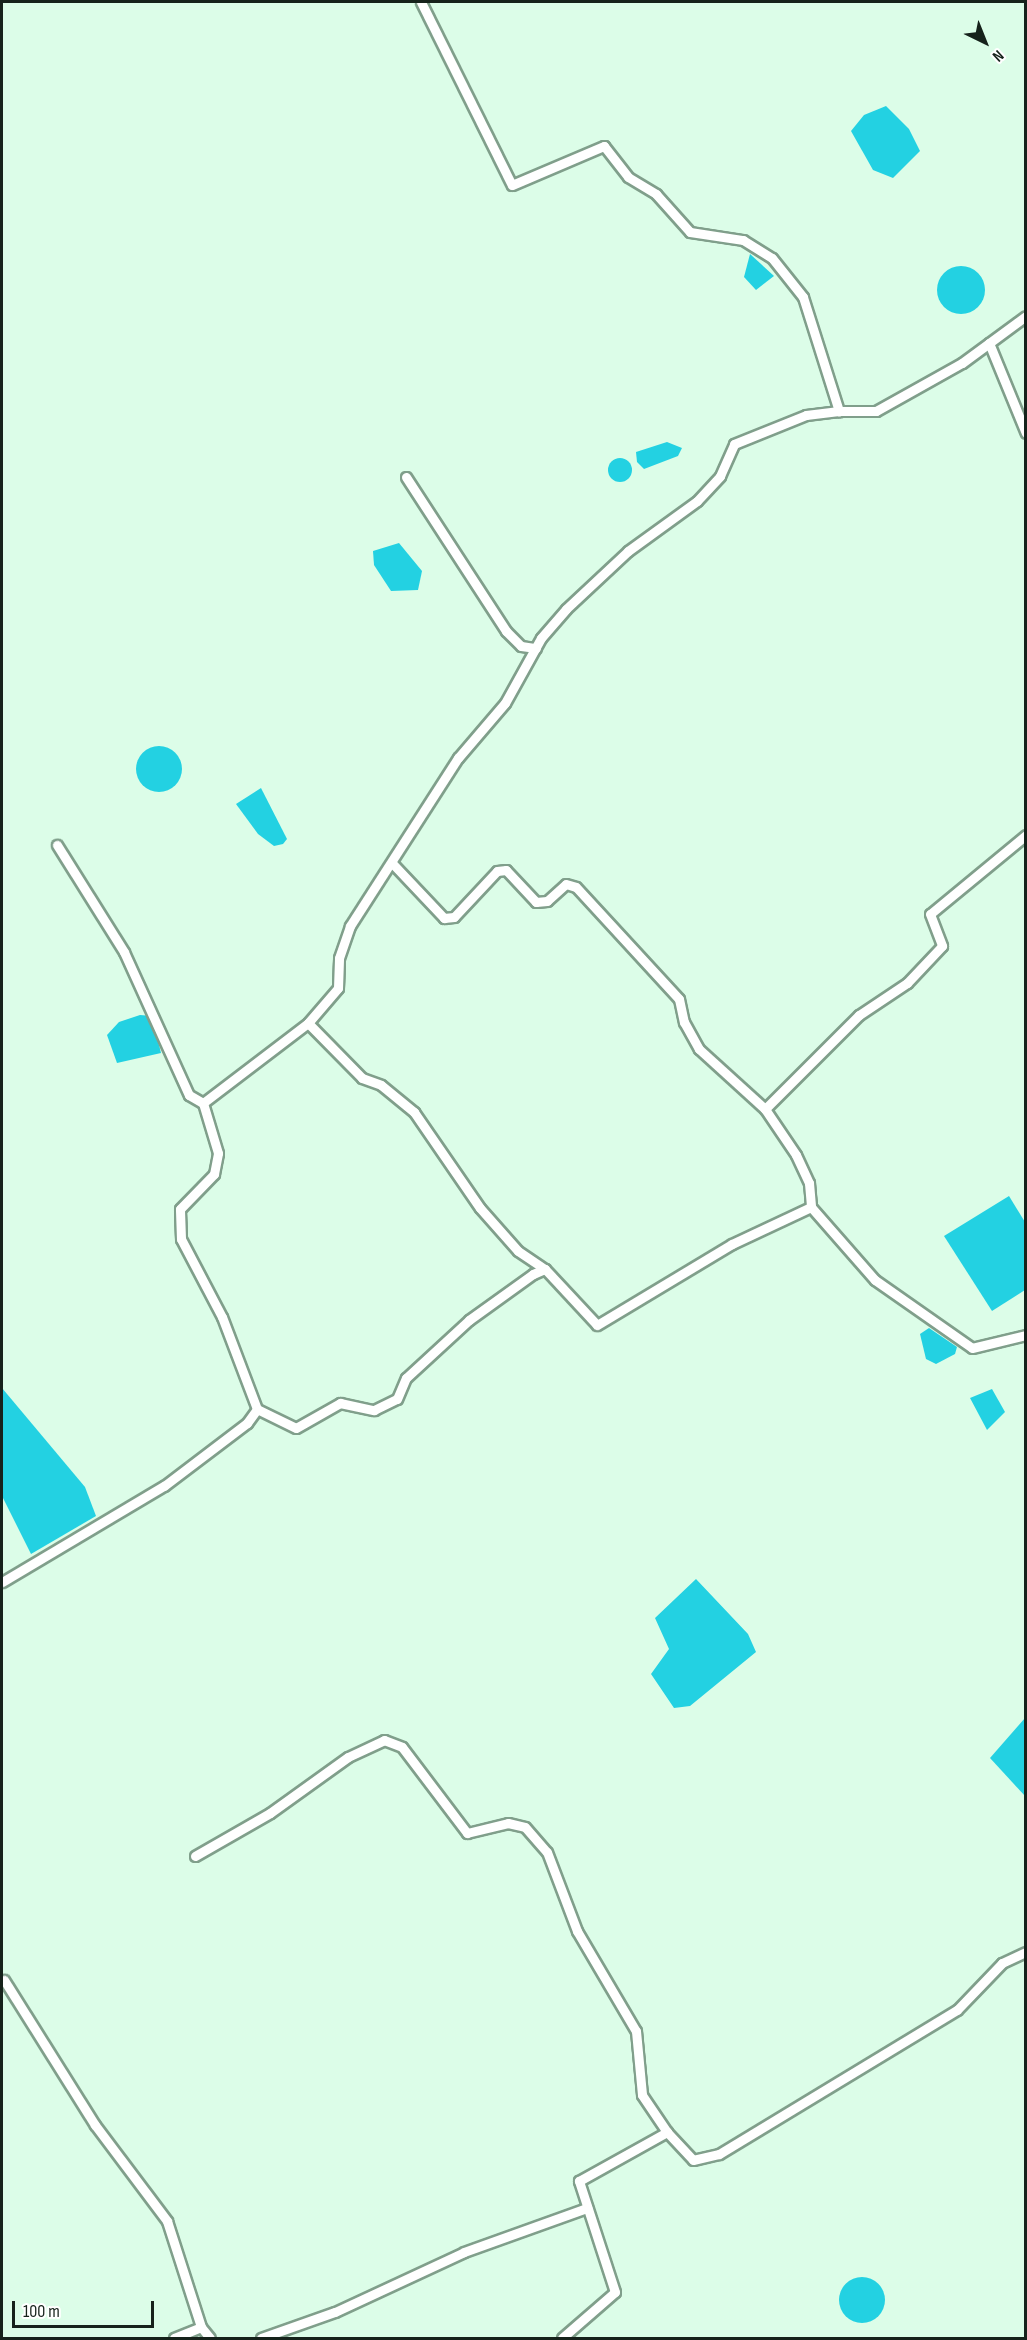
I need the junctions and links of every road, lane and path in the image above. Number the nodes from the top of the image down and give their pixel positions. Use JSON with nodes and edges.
{"nodes":[{"id":1,"x":421,"y":2,"type":"edge"},
{"id":2,"x":1026,"y":316,"type":"edge"},
{"id":3,"x":989,"y":343,"type":"junction"},
{"id":4,"x":839,"y":411,"type":"junction"},
{"id":5,"x":1026,"y":433,"type":"edge"},
{"id":6,"x":406,"y":477,"type":"dead end"},
{"id":7,"x":536,"y":648,"type":"junction"},
{"id":8,"x":1026,"y":835,"type":"edge"},
{"id":9,"x":57,"y":845,"type":"dead end"},
{"id":10,"x":392,"y":862,"type":"junction"},
{"id":11,"x":308,"y":1023,"type":"junction"},
{"id":12,"x":203,"y":1103,"type":"junction"},
{"id":13,"x":765,"y":1109,"type":"junction"},
{"id":14,"x":811,"y":1207,"type":"junction"},
{"id":15,"x":545,"y":1269,"type":"junction"},
{"id":16,"x":1026,"y":1335,"type":"edge"},
{"id":17,"x":258,"y":1409,"type":"junction"},
{"id":18,"x":2,"y":1582,"type":"edge"},
{"id":19,"x":195,"y":1856,"type":"dead end"},
{"id":20,"x":1026,"y":1952,"type":"edge"},
{"id":21,"x":4,"y":1980,"type":"dead end"},
{"id":22,"x":667,"y":2132,"type":"junction"},
{"id":23,"x":587,"y":2208,"type":"junction"},
{"id":24,"x":201,"y":2327,"type":"junction"},
{"id":25,"x":174,"y":2338,"type":"edge"},
{"id":26,"x":210,"y":2338,"type":"edge"},
{"id":27,"x":261,"y":2338,"type":"edge"},
{"id":28,"x":562,"y":2338,"type":"edge"}],
"edges":[{"from":1,"to":4,"type":"street"},
{"from":2,"to":3,"type":"street"},
{"from":3,"to":4,"type":"street"},
{"from":3,"to":5,"type":"street"},
{"from":4,"to":7,"type":"street"},
{"from":6,"to":7,"type":"street"},
{"from":7,"to":10,"type":"street"},
{"from":8,"to":13,"type":"street"},
{"from":9,"to":12,"type":"street"},
{"from":10,"to":11,"type":"street"},
{"from":10,"to":13,"type":"street"},
{"from":11,"to":12,"type":"street"},
{"from":11,"to":15,"type":"street"},
{"from":12,"to":17,"type":"street"},
{"from":13,"to":14,"type":"street"},
{"from":14,"to":15,"type":"street"},
{"from":14,"to":16,"type":"street"},
{"from":15,"to":17,"type":"street"},
{"from":17,"to":18,"type":"street"},
{"from":19,"to":22,"type":"street"},
{"from":20,"to":22,"type":"street"},
{"from":21,"to":24,"type":"street"},
{"from":22,"to":23,"type":"street"},
{"from":23,"to":27,"type":"street"},
{"from":23,"to":28,"type":"street"},
{"from":24,"to":25,"type":"street"},
{"from":24,"to":26,"type":"street"}]}
